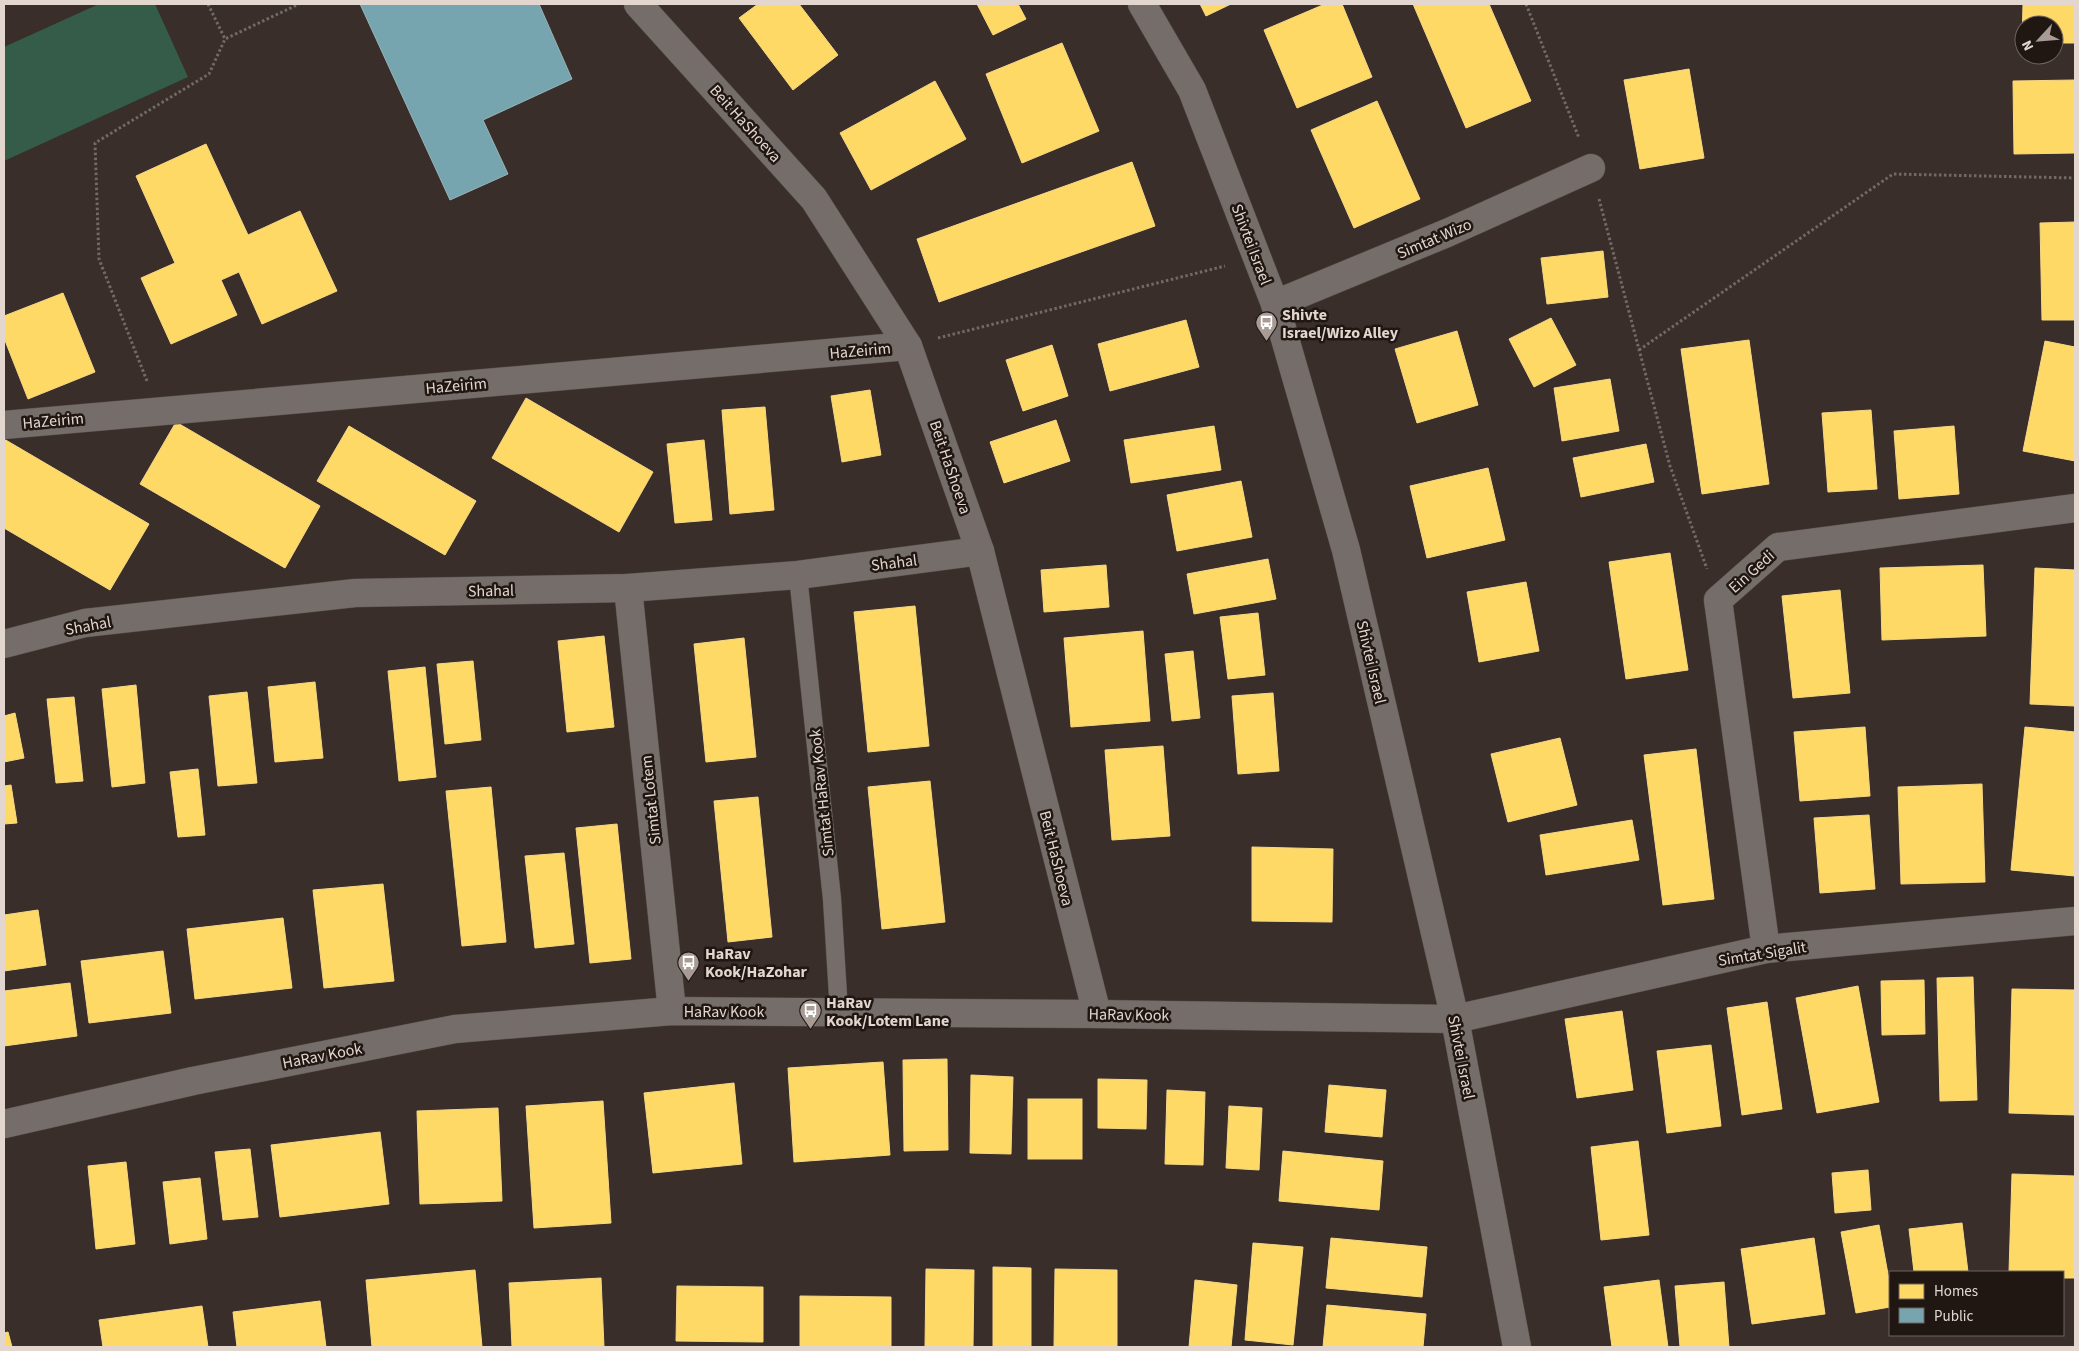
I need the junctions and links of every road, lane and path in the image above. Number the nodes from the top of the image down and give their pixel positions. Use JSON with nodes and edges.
{"nodes":[{"id":1,"x":208,"y":4,"type":"edge"},
{"id":2,"x":299,"y":4,"type":"edge"},
{"id":3,"x":638,"y":4,"type":"edge"},
{"id":4,"x":1142,"y":4,"type":"edge"},
{"id":5,"x":1526,"y":4,"type":"edge"},
{"id":6,"x":225,"y":39,"type":"junction"},
{"id":7,"x":1590,"y":168,"type":"junction"},
{"id":8,"x":2075,"y":178,"type":"edge"},
{"id":9,"x":1257,"y":258,"type":"junction"},
{"id":10,"x":1275,"y":304,"type":"junction"},
{"id":11,"x":908,"y":346,"type":"junction"},
{"id":12,"x":1639,"y":350,"type":"junction"},
{"id":13,"x":159,"y":411,"type":"junction"},
{"id":14,"x":4,"y":424,"type":"edge"},
{"id":15,"x":2075,"y":508,"type":"edge"},
{"id":16,"x":980,"y":551,"type":"junction"},
{"id":17,"x":798,"y":575,"type":"junction"},
{"id":18,"x":628,"y":588,"type":"junction"},
{"id":19,"x":1718,"y":600,"type":"junction"},
{"id":20,"x":4,"y":644,"type":"edge"},
{"id":21,"x":2075,"y":921,"type":"edge"},
{"id":22,"x":1766,"y":949,"type":"junction"},
{"id":23,"x":672,"y":1011,"type":"junction"},
{"id":24,"x":838,"y":1012,"type":"junction"},
{"id":25,"x":1097,"y":1014,"type":"junction"},
{"id":26,"x":1455,"y":1019,"type":"junction"},
{"id":27,"x":4,"y":1124,"type":"edge"},
{"id":28,"x":1517,"y":1347,"type":"edge"}],
"edges":[{"from":1,"to":6,"type":"path"},
{"from":2,"to":6,"type":"path"},
{"from":3,"to":11,"type":"street","name":"Beit HaShoeva"},
{"from":4,"to":9,"type":"street","name":"Shivtei Israel"},
{"from":5,"to":7,"type":"path"},
{"from":6,"to":13,"type":"path"},
{"from":7,"to":10,"type":"street","name":"Simtat Wizo"},
{"from":7,"to":12,"type":"path"},
{"from":8,"to":12,"type":"path"},
{"from":9,"to":10,"type":"street","name":"Shivtei Israel"},
{"from":9,"to":11,"type":"path"},
{"from":10,"to":26,"type":"street","name":"Shivtei Israel"},
{"from":11,"to":13,"type":"street","name":"HaZeirim"},
{"from":11,"to":16,"type":"street","name":"Beit HaShoeva"},
{"from":12,"to":19,"type":"path"},
{"from":13,"to":14,"type":"street","name":"HaZeirim"},
{"from":15,"to":19,"type":"street","name":"Ein Gedi"},
{"from":16,"to":17,"type":"street","name":"Shahal"},
{"from":16,"to":25,"type":"street","name":"Beit HaShoeva"},
{"from":17,"to":18,"type":"street","name":"Shahal"},
{"from":17,"to":24,"type":"lane","name":"Simtat HaRav Kook"},
{"from":18,"to":20,"type":"street","name":"Shahal"},
{"from":18,"to":23,"type":"street","name":"Simtat Lotem"},
{"from":19,"to":22,"type":"street","name":"Ein Gedi"},
{"from":21,"to":22,"type":"street","name":"Simtat Sigalit"},
{"from":22,"to":26,"type":"street","name":"Simtat Sigalit"},
{"from":23,"to":24,"type":"street","name":"HaRav Kook"},
{"from":23,"to":27,"type":"street","name":"HaRav Kook"},
{"from":24,"to":25,"type":"street","name":"HaRav Kook"},
{"from":25,"to":26,"type":"street","name":"HaRav Kook"},
{"from":26,"to":28,"type":"street","name":"Shivtei Israel"}]}
